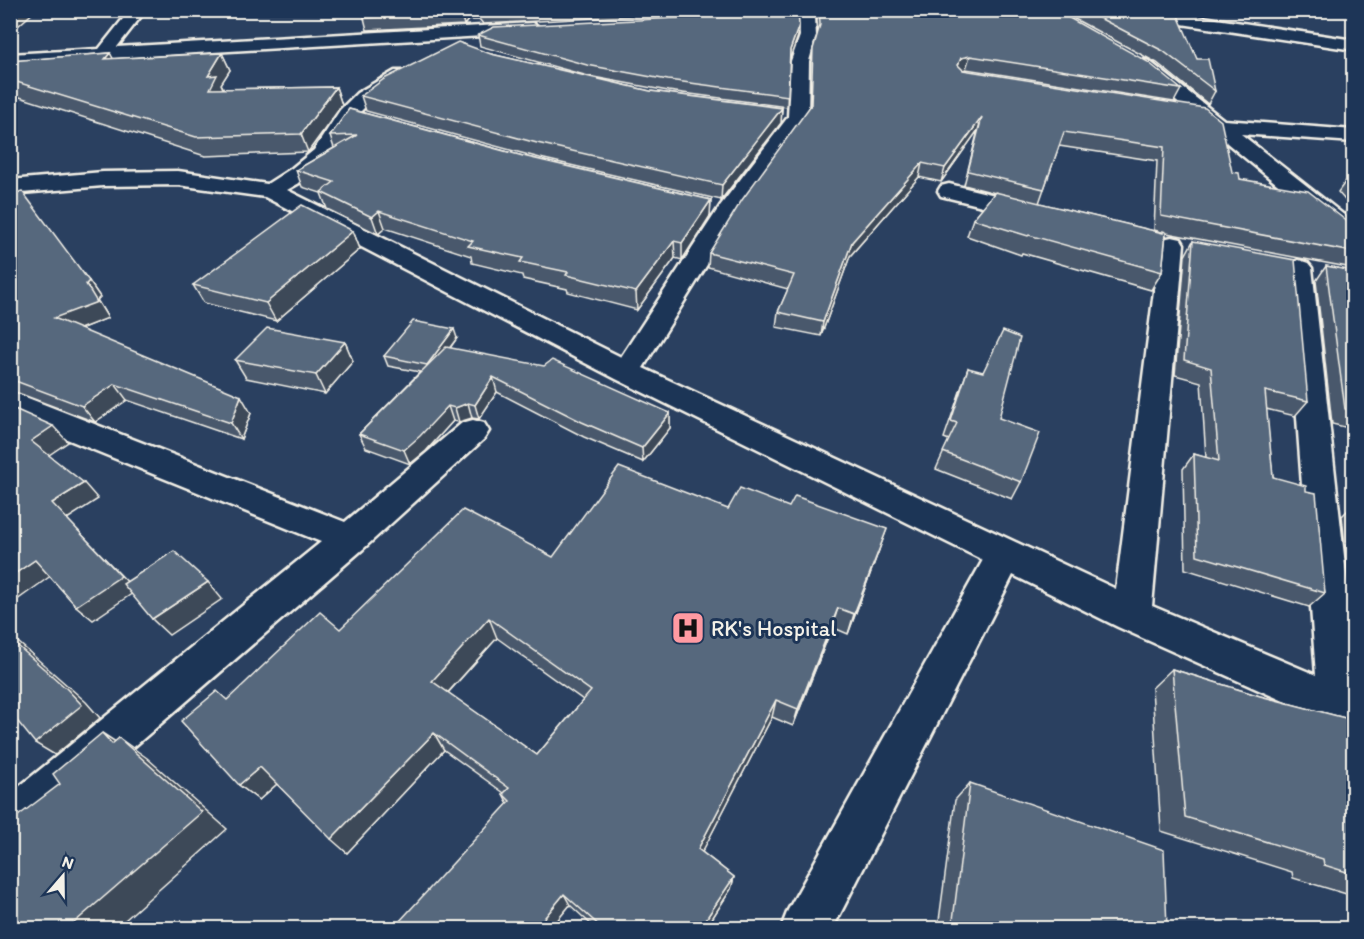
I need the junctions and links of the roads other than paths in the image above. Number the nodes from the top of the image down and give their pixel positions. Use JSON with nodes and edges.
{"nodes":[{"id":1,"x":139,"y":10,"type":"edge"},
{"id":2,"x":478,"y":10,"type":"edge"},
{"id":3,"x":1122,"y":10,"type":"edge"},
{"id":4,"x":807,"y":17,"type":"dead end"},
{"id":5,"x":553,"y":26,"type":"edge"},
{"id":6,"x":472,"y":31,"type":"junction"},
{"id":7,"x":1353,"y":45,"type":"edge"},
{"id":8,"x":458,"y":50,"type":"edge"},
{"id":9,"x":104,"y":53,"type":"junction"},
{"id":10,"x":10,"y":58,"type":"edge"},
{"id":11,"x":1130,"y":58,"type":"edge"},
{"id":12,"x":419,"y":66,"type":"edge"},
{"id":13,"x":1171,"y":108,"type":"edge"},
{"id":14,"x":347,"y":114,"type":"junction"},
{"id":15,"x":369,"y":120,"type":"edge"},
{"id":16,"x":1213,"y":120,"type":"junction"},
{"id":17,"x":1353,"y":136,"type":"edge"},
{"id":18,"x":10,"y":187,"type":"edge"},
{"id":19,"x":271,"y":191,"type":"junction"},
{"id":20,"x":949,"y":191,"type":"dead end"},
{"id":21,"x":1049,"y":215,"type":"edge"},
{"id":22,"x":1353,"y":235,"type":"edge"},
{"id":23,"x":1172,"y":244,"type":"dead end"},
{"id":24,"x":1299,"y":268,"type":"dead end"},
{"id":25,"x":626,"y":372,"type":"junction"},
{"id":26,"x":10,"y":401,"type":"edge"},
{"id":27,"x":473,"y":431,"type":"dead end"},
{"id":28,"x":350,"y":538,"type":"junction"},
{"id":29,"x":1005,"y":555,"type":"junction"},
{"id":30,"x":1132,"y":615,"type":"junction"},
{"id":31,"x":1346,"y":707,"type":"edge"},
{"id":32,"x":10,"y":824,"type":"edge"},
{"id":33,"x":806,"y":928,"type":"edge"}],
"edges":[{"from":1,"to":9,"type":"street"},
{"from":2,"to":6,"type":"street"},
{"from":3,"to":7,"type":"street"},
{"from":4,"to":25,"type":"street"},
{"from":5,"to":6,"type":"street"},
{"from":6,"to":8,"type":"street"},
{"from":6,"to":9,"type":"street"},
{"from":9,"to":10,"type":"street"},
{"from":11,"to":16,"type":"street"},
{"from":12,"to":14,"type":"street"},
{"from":13,"to":16,"type":"street"},
{"from":14,"to":15,"type":"street"},
{"from":14,"to":19,"type":"street"},
{"from":16,"to":17,"type":"street"},
{"from":16,"to":22,"type":"street"},
{"from":18,"to":19,"type":"street"},
{"from":19,"to":25,"type":"street"},
{"from":20,"to":21,"type":"street"},
{"from":23,"to":30,"type":"street"},
{"from":24,"to":31,"type":"street"},
{"from":25,"to":29,"type":"street"},
{"from":26,"to":28,"type":"street"},
{"from":27,"to":28,"type":"street"},
{"from":28,"to":32,"type":"street"},
{"from":29,"to":30,"type":"street"},
{"from":29,"to":33,"type":"street"},
{"from":30,"to":31,"type":"street"}]}
